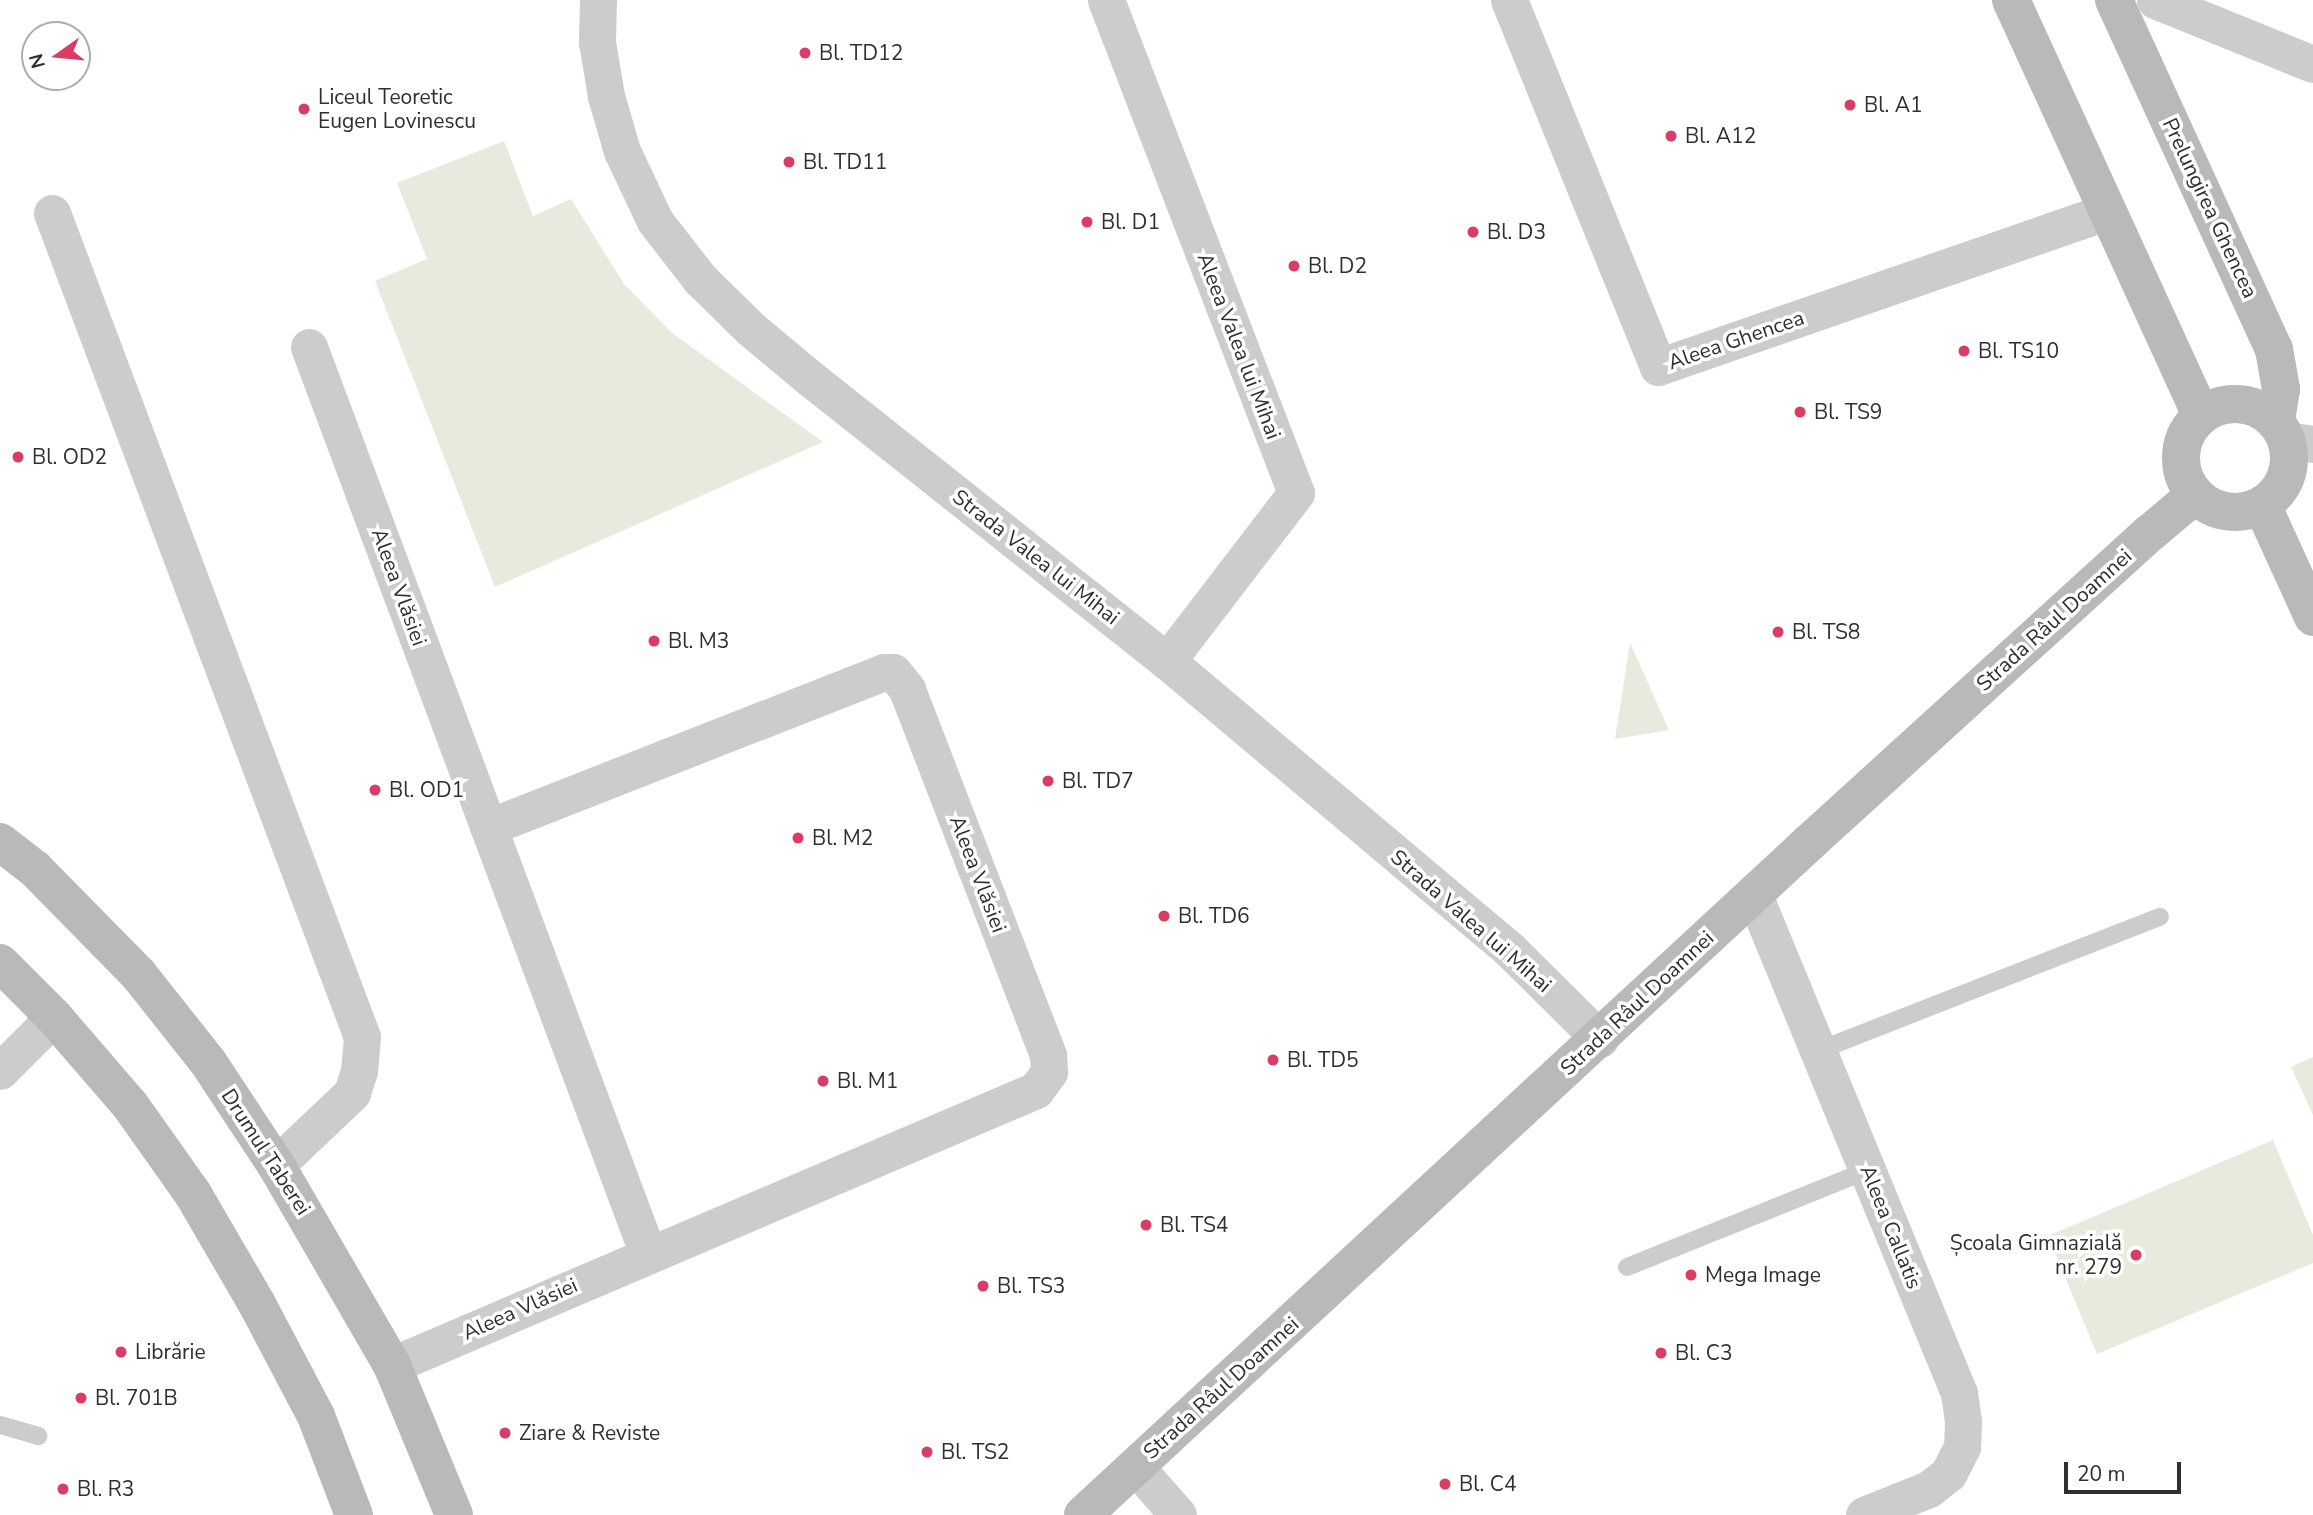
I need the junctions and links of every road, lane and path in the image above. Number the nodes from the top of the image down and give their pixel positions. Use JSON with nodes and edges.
{"nodes":[{"id":1,"x":598,"y":0,"type":"edge"},
{"id":2,"x":1106,"y":0,"type":"edge"},
{"id":3,"x":1509,"y":0,"type":"edge"},
{"id":4,"x":2011,"y":0,"type":"edge"},
{"id":5,"x":2114,"y":0,"type":"edge"},
{"id":6,"x":2155,"y":0,"type":"edge"},
{"id":7,"x":2313,"y":64,"type":"edge"},
{"id":8,"x":2108,"y":211,"type":"junction"},
{"id":9,"x":52,"y":213,"type":"dead end"},
{"id":10,"x":309,"y":347,"type":"dead end"},
{"id":11,"x":2201,"y":415,"type":"junction"},
{"id":12,"x":2292,"y":436,"type":"edge"},
{"id":13,"x":2195,"y":495,"type":"junction"},
{"id":14,"x":2262,"y":505,"type":"junction"},
{"id":15,"x":2313,"y":617,"type":"edge"},
{"id":16,"x":1167,"y":662,"type":"junction"},
{"id":17,"x":488,"y":828,"type":"junction"},
{"id":18,"x":0,"y":842,"type":"edge"},
{"id":19,"x":1754,"y":895,"type":"junction"},
{"id":20,"x":2161,"y":917,"type":"dead end"},
{"id":21,"x":0,"y":962,"type":"edge"},
{"id":22,"x":54,"y":1017,"type":"junction"},
{"id":23,"x":1600,"y":1039,"type":"junction"},
{"id":24,"x":1820,"y":1050,"type":"junction"},
{"id":25,"x":0,"y":1071,"type":"edge"},
{"id":26,"x":276,"y":1165,"type":"junction"},
{"id":27,"x":1868,"y":1170,"type":"junction"},
{"id":28,"x":648,"y":1254,"type":"junction"},
{"id":29,"x":1628,"y":1267,"type":"dead end"},
{"id":30,"x":392,"y":1365,"type":"junction"},
{"id":31,"x":0,"y":1424,"type":"edge"},
{"id":32,"x":38,"y":1436,"type":"dead end"},
{"id":33,"x":1135,"y":1466,"type":"junction"},
{"id":34,"x":354,"y":1515,"type":"edge"},
{"id":35,"x":454,"y":1515,"type":"edge"},
{"id":36,"x":1083,"y":1515,"type":"edge"},
{"id":37,"x":1178,"y":1515,"type":"edge"},
{"id":38,"x":1864,"y":1515,"type":"edge"}],
"edges":[{"from":1,"to":16,"type":"street","name":"Strada Valea lui Mihai"},
{"from":2,"to":16,"type":"street","name":"Aleea Valea lui Mihai"},
{"from":3,"to":8,"type":"street","name":"Aleea Ghencea"},
{"from":4,"to":8,"type":"main road"},
{"from":5,"to":12,"type":"main road","name":"Prelungirea Ghencea"},
{"from":6,"to":7,"type":"street"},
{"from":8,"to":11,"type":"main road"},
{"from":9,"to":26,"type":"street"},
{"from":10,"to":17,"type":"street","name":"Aleea Vlăsiei"},
{"from":11,"to":12,"type":"main road"},
{"from":11,"to":13,"type":"main road"},
{"from":12,"to":14,"type":"main road","name":"Prelungirea Ghencea"},
{"from":13,"to":14,"type":"main road"},
{"from":13,"to":19,"type":"main road","name":"Strada Râul Doamnei"},
{"from":14,"to":15,"type":"main road"},
{"from":16,"to":23,"type":"street","name":"Strada Valea lui Mihai"},
{"from":17,"to":28,"type":"street","name":"Aleea Vlăsiei"},
{"from":17,"to":28,"type":"street","name":"Aleea Vlăsiei"},
{"from":18,"to":26,"type":"main road","name":"Drumul Taberei"},
{"from":19,"to":23,"type":"main road","name":"Strada Râul Doamnei"},
{"from":19,"to":24,"type":"street","name":"Aleea Callatis"},
{"from":20,"to":24,"type":"lane"},
{"from":21,"to":22,"type":"main road"},
{"from":22,"to":25,"type":"street"},
{"from":22,"to":34,"type":"main road"},
{"from":23,"to":33,"type":"main road","name":"Strada Râul Doamnei"},
{"from":24,"to":27,"type":"street","name":"Aleea Callatis"},
{"from":26,"to":30,"type":"main road","name":"Drumul Taberei"},
{"from":27,"to":29,"type":"lane"},
{"from":27,"to":38,"type":"street","name":"Aleea Callatis"},
{"from":28,"to":30,"type":"street","name":"Aleea Vlăsiei"},
{"from":30,"to":35,"type":"main road","name":"Drumul Taberei"},
{"from":31,"to":32,"type":"lane"},
{"from":33,"to":36,"type":"main road","name":"Strada Râul Doamnei"},
{"from":33,"to":37,"type":"street"}]}
